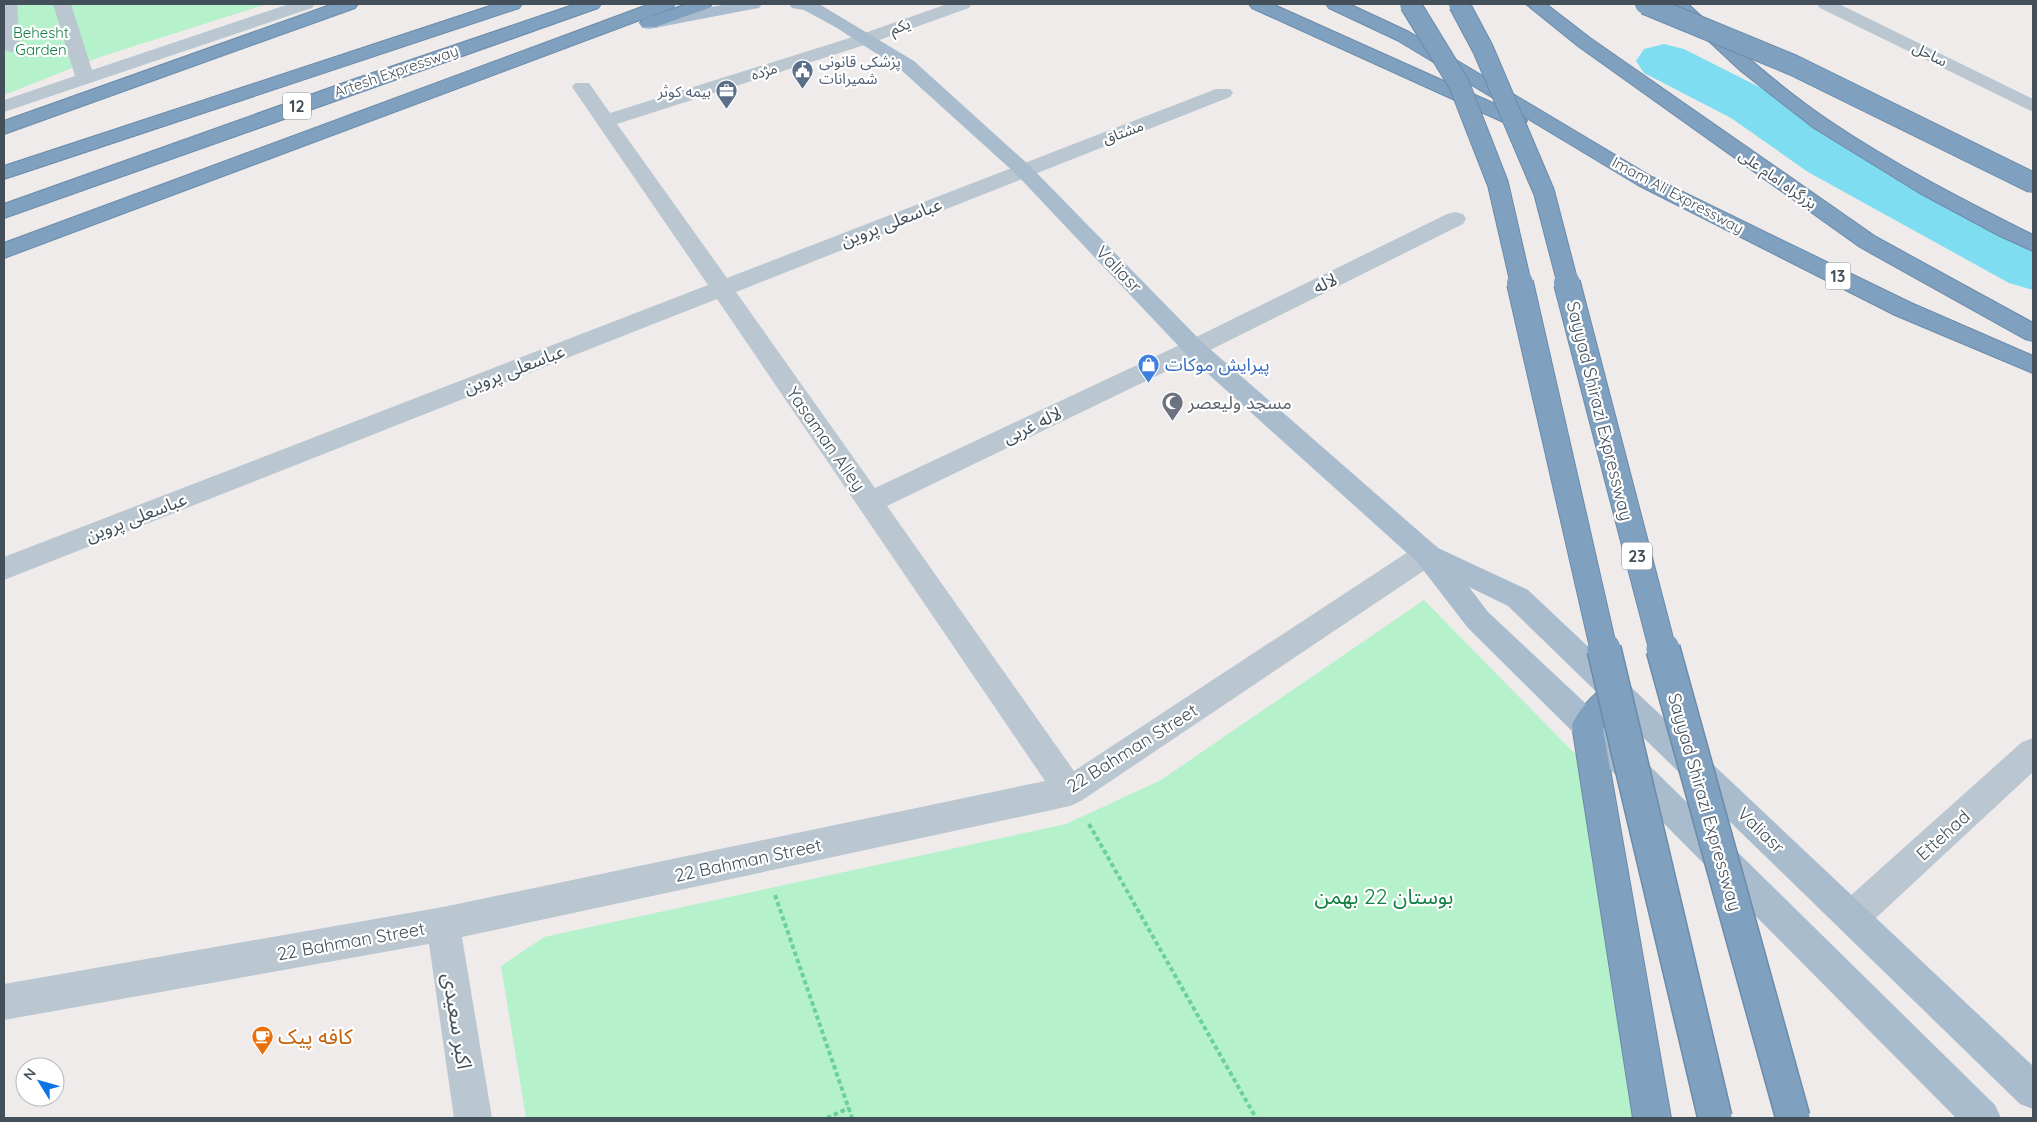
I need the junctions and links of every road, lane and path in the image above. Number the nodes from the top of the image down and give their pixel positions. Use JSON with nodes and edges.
{"nodes":[{"id":1,"x":8,"y":4,"type":"edge"},
{"id":2,"x":62,"y":4,"type":"edge"},
{"id":3,"x":306,"y":4,"type":"edge"},
{"id":4,"x":349,"y":4,"type":"edge"},
{"id":5,"x":512,"y":4,"type":"edge"},
{"id":6,"x":592,"y":4,"type":"edge"},
{"id":7,"x":666,"y":4,"type":"edge"},
{"id":8,"x":703,"y":4,"type":"edge"},
{"id":9,"x":753,"y":4,"type":"edge"},
{"id":10,"x":798,"y":4,"type":"edge"},
{"id":11,"x":963,"y":4,"type":"edge"},
{"id":12,"x":1258,"y":4,"type":"edge"},
{"id":13,"x":1335,"y":4,"type":"edge"},
{"id":14,"x":1410,"y":4,"type":"edge"},
{"id":15,"x":1459,"y":4,"type":"edge"},
{"id":16,"x":1535,"y":4,"type":"edge"},
{"id":17,"x":1645,"y":4,"type":"edge"},
{"id":18,"x":1678,"y":4,"type":"edge"},
{"id":19,"x":1826,"y":4,"type":"edge"},
{"id":20,"x":643,"y":25,"type":"junction"},
{"id":21,"x":389,"y":26,"type":"dead end"},
{"id":22,"x":865,"y":39,"type":"junction"},
{"id":23,"x":11,"y":47,"type":"dead end"},
{"id":24,"x":85,"y":78,"type":"junction"},
{"id":25,"x":582,"y":87,"type":"dead end"},
{"id":26,"x":1222,"y":93,"type":"dead end"},
{"id":27,"x":4,"y":106,"type":"edge"},
{"id":28,"x":2033,"y":106,"type":"edge"},
{"id":29,"x":606,"y":120,"type":"junction"},
{"id":30,"x":4,"y":128,"type":"edge"},
{"id":31,"x":110,"y":137,"type":"junction"},
{"id":32,"x":1023,"y":170,"type":"junction"},
{"id":33,"x":4,"y":173,"type":"edge"},
{"id":34,"x":206,"y":177,"type":"junction"},
{"id":35,"x":1645,"y":181,"type":"junction"},
{"id":36,"x":2033,"y":183,"type":"edge"},
{"id":37,"x":4,"y":211,"type":"edge"},
{"id":38,"x":1455,"y":219,"type":"dead end"},
{"id":39,"x":2033,"y":244,"type":"edge"},
{"id":40,"x":4,"y":251,"type":"edge"},
{"id":41,"x":722,"y":288,"type":"junction"},
{"id":42,"x":2033,"y":333,"type":"edge"},
{"id":43,"x":1194,"y":348,"type":"junction"},
{"id":44,"x":2033,"y":365,"type":"edge"},
{"id":45,"x":870,"y":502,"type":"junction"},
{"id":46,"x":1427,"y":554,"type":"junction"},
{"id":47,"x":4,"y":569,"type":"edge"},
{"id":48,"x":1618,"y":693,"type":"junction"},
{"id":49,"x":1587,"y":725,"type":"junction"},
{"id":50,"x":2033,"y":752,"type":"edge"},
{"id":51,"x":1070,"y":791,"type":"junction"},
{"id":52,"x":762,"y":857,"type":"junction"},
{"id":53,"x":1852,"y":917,"type":"junction"},
{"id":54,"x":443,"y":924,"type":"junction"},
{"id":55,"x":4,"y":1002,"type":"edge"},
{"id":56,"x":2033,"y":1091,"type":"edge"},
{"id":57,"x":849,"y":1108,"type":"junction"},
{"id":58,"x":473,"y":1118,"type":"edge"},
{"id":59,"x":827,"y":1118,"type":"edge"},
{"id":60,"x":852,"y":1118,"type":"edge"},
{"id":61,"x":1256,"y":1118,"type":"edge"},
{"id":62,"x":1652,"y":1118,"type":"edge"},
{"id":63,"x":1715,"y":1118,"type":"edge"},
{"id":64,"x":1793,"y":1118,"type":"edge"},
{"id":65,"x":1982,"y":1118,"type":"edge"}],
"edges":[{"from":1,"to":23,"type":"street"},
{"from":2,"to":24,"type":"street"},
{"from":3,"to":24,"type":"street"},
{"from":4,"to":30,"type":"highway"},
{"from":5,"to":31,"type":"highway","name":"Artesh Expressway","number":"12"},
{"from":6,"to":37,"type":"highway","name":"Artesh Expressway","number":"12"},
{"from":7,"to":34,"type":"highway"},
{"from":8,"to":20,"type":"highway"},
{"from":9,"to":20,"type":"main road"},
{"from":10,"to":22,"type":"main road","name":"Valiasr"},
{"from":11,"to":22,"type":"street","name":"یکم"},
{"from":12,"to":35,"type":"highway"},
{"from":13,"to":35,"type":"highway","name":"Imam Ali Expressway","number":"13"},
{"from":14,"to":63,"type":"highway","bridge":true},
{"from":15,"to":64,"type":"highway","name":"Sayyad Shirazi Expressway","number":"23","bridge":true},
{"from":16,"to":42,"type":"highway","name":"بزرگراه امام علی"},
{"from":17,"to":36,"type":"highway","bridge":true},
{"from":18,"to":39,"type":"highway"},
{"from":19,"to":28,"type":"street","name":"ساحل"},
{"from":20,"to":34,"type":"highway"},
{"from":21,"to":31,"type":"highway"},
{"from":22,"to":29,"type":"street","name":"مژده"},
{"from":22,"to":32,"type":"main road","name":"Valiasr"},
{"from":24,"to":27,"type":"street"},
{"from":25,"to":29,"type":"street","name":"Yasaman Alley"},
{"from":26,"to":32,"type":"street","name":"مشتاق"},
{"from":29,"to":41,"type":"street","name":"Yasaman Alley"},
{"from":31,"to":33,"type":"highway","name":"Artesh Expressway","number":"12"},
{"from":32,"to":41,"type":"street","name":"عباسعلی پروین"},
{"from":32,"to":43,"type":"main road","name":"Valiasr"},
{"from":34,"to":40,"type":"highway"},
{"from":35,"to":44,"type":"highway","name":"Imam Ali Expressway","number":"13"},
{"from":38,"to":43,"type":"street","name":"لاله"},
{"from":41,"to":45,"type":"street","name":"Yasaman Alley"},
{"from":41,"to":47,"type":"street","name":"عباسعلی پروین"},
{"from":43,"to":45,"type":"street","name":"لاله غربی"},
{"from":43,"to":46,"type":"main road","name":"Valiasr"},
{"from":45,"to":51,"type":"street","name":"Yasaman Alley"},
{"from":46,"to":48,"type":"main road","name":"Valiasr"},
{"from":46,"to":49,"type":"main road","name":"Valiasr"},
{"from":46,"to":51,"type":"street","name":"22 Bahman Street"},
{"from":48,"to":49,"type":"highway"},
{"from":48,"to":53,"type":"main road","name":"Valiasr"},
{"from":49,"to":62,"type":"highway"},
{"from":49,"to":65,"type":"main road","name":"Valiasr"},
{"from":50,"to":53,"type":"street","name":"Ettehad"},
{"from":51,"to":52,"type":"street","name":"22 Bahman Street"},
{"from":51,"to":61,"type":"path"},
{"from":52,"to":54,"type":"street","name":"22 Bahman Street"},
{"from":52,"to":57,"type":"path"},
{"from":53,"to":56,"type":"main road","name":"Valiasr"},
{"from":54,"to":55,"type":"street","name":"22 Bahman Street"},
{"from":54,"to":58,"type":"street","name":"اکبر سعیدی"},
{"from":57,"to":59,"type":"path"},
{"from":57,"to":60,"type":"path"}]}
